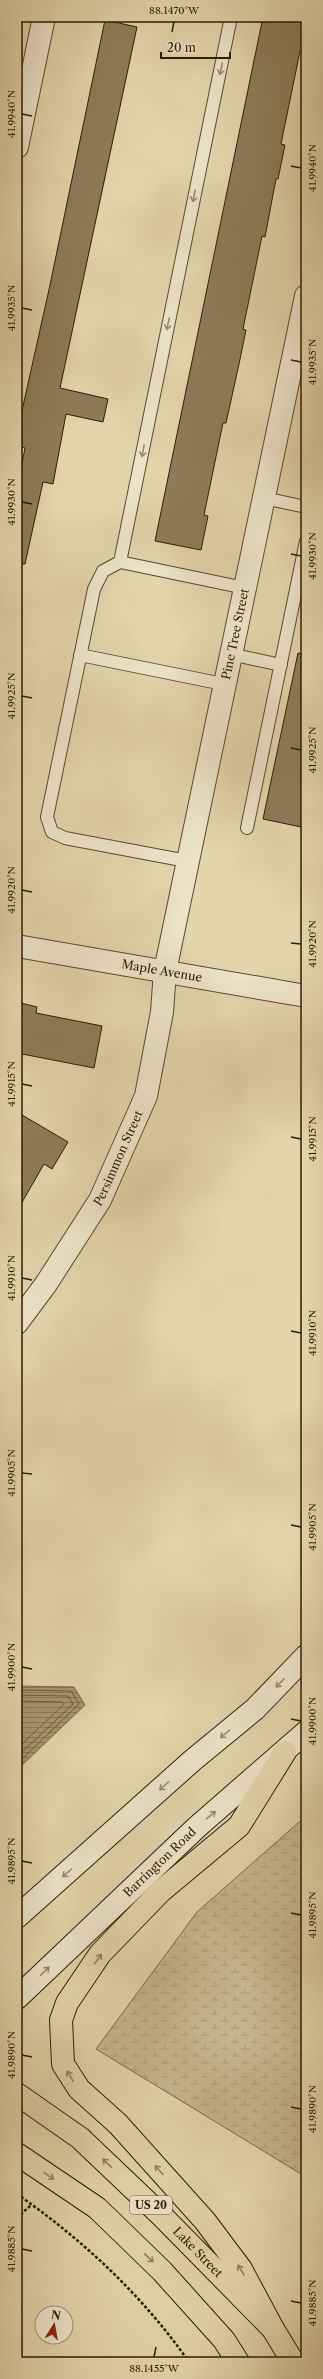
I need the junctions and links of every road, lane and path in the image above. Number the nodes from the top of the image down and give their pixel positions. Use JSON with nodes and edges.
{"nodes":[{"id":1,"x":44,"y":17,"type":"edge"},
{"id":2,"x":231,"y":17,"type":"edge"},
{"id":3,"x":17,"y":147,"type":"edge"},
{"id":4,"x":306,"y":296,"type":"edge"},
{"id":5,"x":300,"y":353,"type":"edge"},
{"id":6,"x":264,"y":498,"type":"junction"},
{"id":7,"x":306,"y":507,"type":"edge"},
{"id":8,"x":306,"y":541,"type":"edge"},
{"id":9,"x":120,"y":562,"type":"junction"},
{"id":10,"x":245,"y":588,"type":"junction"},
{"id":11,"x":230,"y":654,"type":"junction"},
{"id":12,"x":80,"y":655,"type":"junction"},
{"id":13,"x":281,"y":665,"type":"junction"},
{"id":14,"x":223,"y":684,"type":"junction"},
{"id":15,"x":248,"y":828,"type":"dead end"},
{"id":16,"x":187,"y":861,"type":"junction"},
{"id":17,"x":17,"y":946,"type":"edge"},
{"id":18,"x":165,"y":971,"type":"junction"},
{"id":19,"x":306,"y":996,"type":"edge"},
{"id":20,"x":17,"y":1323,"type":"edge"},
{"id":21,"x":306,"y":1656,"type":"edge"},
{"id":22,"x":306,"y":1732,"type":"edge"},
{"id":23,"x":285,"y":1752,"type":"junction"},
{"id":24,"x":17,"y":1917,"type":"edge"},
{"id":25,"x":17,"y":1998,"type":"edge"},
{"id":26,"x":17,"y":2094,"type":"edge"},
{"id":27,"x":17,"y":2154,"type":"edge"},
{"id":28,"x":17,"y":2194,"type":"edge"},
{"id":29,"x":31,"y":2205,"type":"junction"},
{"id":30,"x":17,"y":2218,"type":"edge"},
{"id":31,"x":273,"y":2329,"type":"junction"},
{"id":32,"x":189,"y":2362,"type":"edge"},
{"id":33,"x":238,"y":2362,"type":"edge"},
{"id":34,"x":293,"y":2362,"type":"edge"}],
"edges":[{"from":1,"to":3,"type":"street"},
{"from":2,"to":9,"type":"lane","one_way":true},
{"from":4,"to":5,"type":"street","name":"Pine Tree Street"},
{"from":5,"to":6,"type":"street","name":"Pine Tree Street"},
{"from":6,"to":7,"type":"lane"},
{"from":6,"to":10,"type":"street","name":"Pine Tree Street"},
{"from":8,"to":13,"type":"lane"},
{"from":9,"to":10,"type":"lane"},
{"from":9,"to":12,"type":"lane"},
{"from":10,"to":11,"type":"street","name":"Pine Tree Street"},
{"from":11,"to":13,"type":"lane"},
{"from":11,"to":14,"type":"street","name":"Pine Tree Street"},
{"from":12,"to":14,"type":"lane"},
{"from":12,"to":16,"type":"lane"},
{"from":13,"to":15,"type":"lane"},
{"from":14,"to":16,"type":"street","name":"Pine Tree Street"},
{"from":16,"to":18,"type":"street","name":"Pine Tree Street"},
{"from":17,"to":18,"type":"street","name":"Maple Avenue"},
{"from":18,"to":19,"type":"street","name":"Maple Avenue"},
{"from":18,"to":20,"type":"street","name":"Persimmon Street"},
{"from":21,"to":24,"type":"street","one_way":true},
{"from":22,"to":23,"type":"street","name":"Barrington Road"},
{"from":25,"to":23,"type":"street","name":"Barrington Road","one_way":true},
{"from":31,"to":23,"type":"highway","one_way":true},
{"from":31,"to":26,"type":"highway","name":"Lake Street","number":"US 20","one_way":true},
{"from":27,"to":33,"type":"highway","one_way":true},
{"from":28,"to":29,"type":"path"},
{"from":29,"to":30,"type":"path"},
{"from":29,"to":32,"type":"path"},
{"from":31,"to":34,"type":"highway","name":"Lake Street","number":"US 20"}]}
